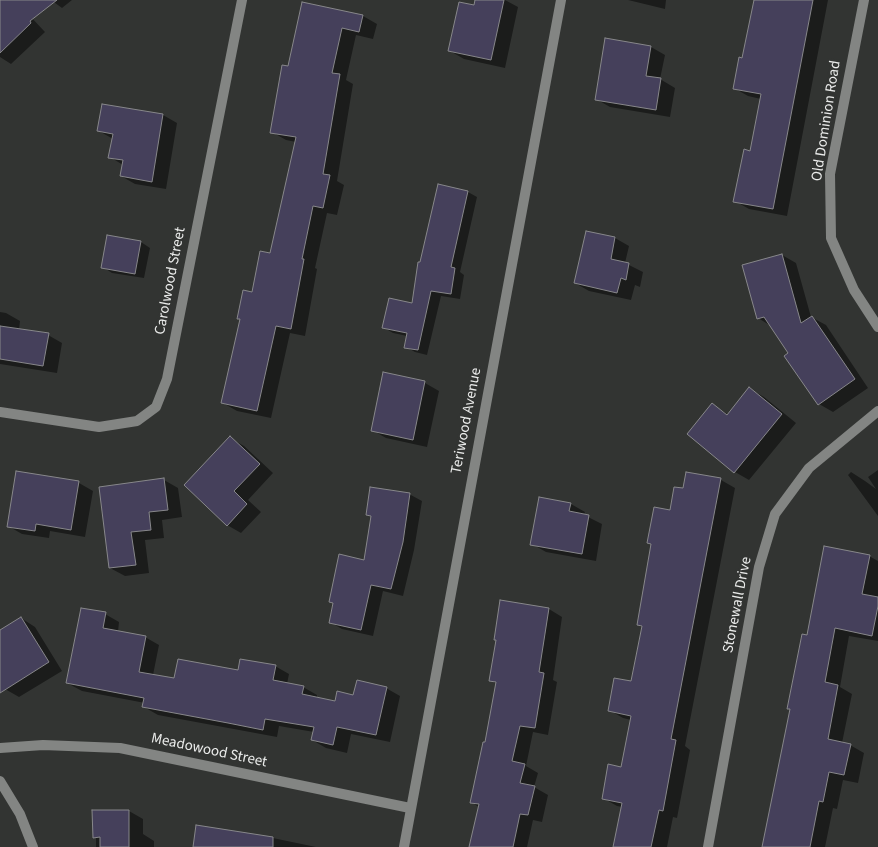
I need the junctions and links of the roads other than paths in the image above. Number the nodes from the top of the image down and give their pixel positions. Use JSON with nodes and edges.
{"nodes":[{"id":1,"x":242,"y":0,"type":"edge"},
{"id":2,"x":561,"y":0,"type":"edge"},
{"id":3,"x":864,"y":0,"type":"edge"},
{"id":4,"x":878,"y":327,"type":"edge"},
{"id":5,"x":878,"y":411,"type":"edge"},
{"id":6,"x":0,"y":412,"type":"edge"},
{"id":7,"x":0,"y":748,"type":"edge"},
{"id":8,"x":0,"y":780,"type":"edge"},
{"id":9,"x":410,"y":808,"type":"junction"},
{"id":10,"x":33,"y":847,"type":"edge"},
{"id":11,"x":404,"y":847,"type":"edge"},
{"id":12,"x":708,"y":847,"type":"edge"}],
"edges":[{"from":1,"to":6,"type":"street","name":"Carolwood Street"},
{"from":2,"to":9,"type":"street","name":"Teriwood Avenue"},
{"from":3,"to":4,"type":"street","name":"Old Dominion Road"},
{"from":5,"to":12,"type":"street","name":"Stonewall Drive"},
{"from":7,"to":9,"type":"street","name":"Meadowood Street"},
{"from":8,"to":10,"type":"street"},
{"from":9,"to":11,"type":"street","name":"Teriwood Avenue"}]}
